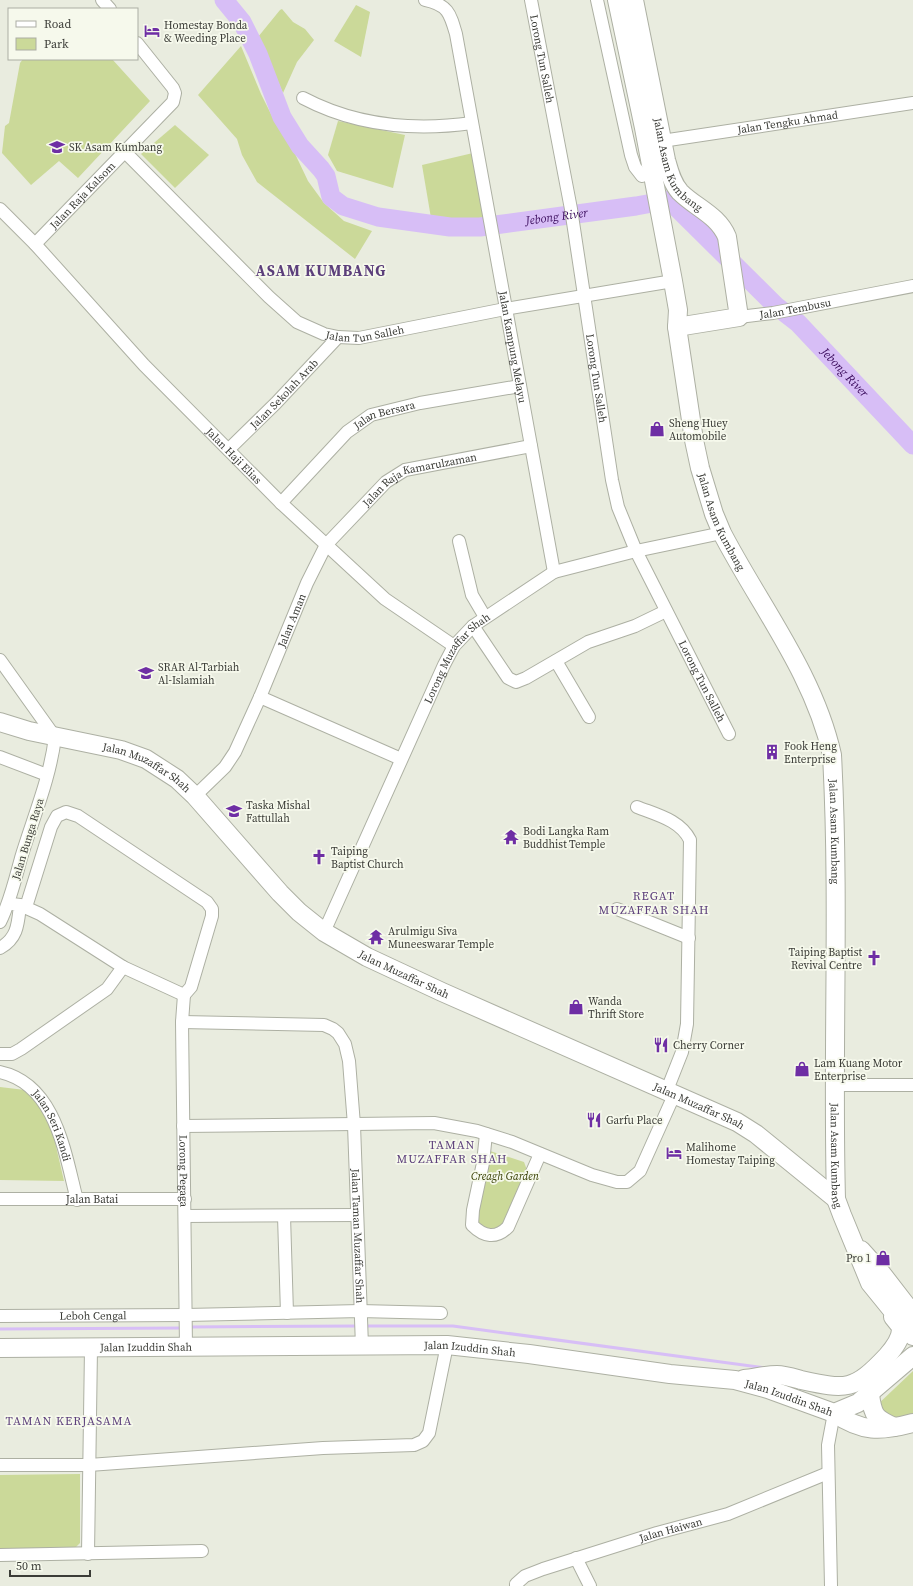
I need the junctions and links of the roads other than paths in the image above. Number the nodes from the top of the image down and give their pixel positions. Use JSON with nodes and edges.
{"nodes":[{"id":1,"x":102,"y":0,"type":"edge"},
{"id":2,"x":425,"y":0,"type":"edge"},
{"id":3,"x":531,"y":0,"type":"edge"},
{"id":4,"x":597,"y":0,"type":"edge"},
{"id":5,"x":606,"y":0,"type":"edge"},
{"id":6,"x":617,"y":0,"type":"edge"},
{"id":7,"x":634,"y":0,"type":"edge"},
{"id":8,"x":109,"y":8,"type":"edge"},
{"id":9,"x":138,"y":43,"type":"edge"},
{"id":10,"x":303,"y":98,"type":"dead end"},
{"id":11,"x":913,"y":103,"type":"edge"},
{"id":12,"x":472,"y":123,"type":"junction"},
{"id":13,"x":639,"y":129,"type":"junction"},
{"id":14,"x":662,"y":141,"type":"junction"},
{"id":15,"x":125,"y":152,"type":"junction"},
{"id":16,"x":647,"y":185,"type":"junction"},
{"id":17,"x":0,"y":209,"type":"edge"},
{"id":18,"x":35,"y":244,"type":"junction"},
{"id":19,"x":667,"y":282,"type":"junction"},
{"id":20,"x":913,"y":286,"type":"edge"},
{"id":21,"x":584,"y":296,"type":"junction"},
{"id":22,"x":505,"y":309,"type":"junction"},
{"id":23,"x":739,"y":317,"type":"junction"},
{"id":24,"x":676,"y":327,"type":"junction"},
{"id":25,"x":338,"y":337,"type":"junction"},
{"id":26,"x":520,"y":386,"type":"junction"},
{"id":27,"x":531,"y":446,"type":"junction"},
{"id":28,"x":229,"y":449,"type":"junction"},
{"id":29,"x":281,"y":503,"type":"junction"},
{"id":30,"x":722,"y":533,"type":"junction"},
{"id":31,"x":459,"y":541,"type":"dead end"},
{"id":32,"x":326,"y":545,"type":"junction"},
{"id":33,"x":636,"y":551,"type":"junction"},
{"id":34,"x":554,"y":572,"type":"junction"},
{"id":35,"x":666,"y":611,"type":"junction"},
{"id":36,"x":485,"y":617,"type":"junction"},
{"id":37,"x":473,"y":626,"type":"junction"},
{"id":38,"x":454,"y":646,"type":"junction"},
{"id":39,"x":0,"y":660,"type":"edge"},
{"id":40,"x":556,"y":661,"type":"junction"},
{"id":41,"x":260,"y":697,"type":"junction"},
{"id":42,"x":589,"y":717,"type":"dead end"},
{"id":43,"x":0,"y":722,"type":"edge"},
{"id":44,"x":729,"y":734,"type":"dead end"},
{"id":45,"x":55,"y":737,"type":"junction"},
{"id":46,"x":0,"y":757,"type":"edge"},
{"id":47,"x":401,"y":759,"type":"junction"},
{"id":48,"x":47,"y":775,"type":"junction"},
{"id":49,"x":195,"y":796,"type":"junction"},
{"id":50,"x":637,"y":807,"type":"dead end"},
{"id":51,"x":18,"y":905,"type":"junction"},
{"id":52,"x":617,"y":909,"type":"dead end"},
{"id":53,"x":0,"y":922,"type":"edge"},
{"id":54,"x":324,"y":932,"type":"junction"},
{"id":55,"x":689,"y":938,"type":"junction"},
{"id":56,"x":0,"y":948,"type":"edge"},
{"id":57,"x":123,"y":967,"type":"junction"},
{"id":58,"x":184,"y":995,"type":"junction"},
{"id":59,"x":182,"y":1022,"type":"junction"},
{"id":60,"x":0,"y":1054,"type":"edge"},
{"id":61,"x":0,"y":1072,"type":"edge"},
{"id":62,"x":834,"y":1084,"type":"junction"},
{"id":63,"x":913,"y":1085,"type":"edge"},
{"id":64,"x":671,"y":1092,"type":"junction"},
{"id":65,"x":354,"y":1125,"type":"junction"},
{"id":66,"x":184,"y":1126,"type":"junction"},
{"id":67,"x":486,"y":1134,"type":"junction"},
{"id":68,"x":540,"y":1154,"type":"junction"},
{"id":69,"x":0,"y":1199,"type":"edge"},
{"id":70,"x":185,"y":1199,"type":"junction"},
{"id":71,"x":836,"y":1199,"type":"junction"},
{"id":72,"x":77,"y":1200,"type":"junction"},
{"id":73,"x":357,"y":1215,"type":"junction"},
{"id":74,"x":185,"y":1216,"type":"junction"},
{"id":75,"x":284,"y":1216,"type":"junction"},
{"id":76,"x":855,"y":1244,"type":"junction"},
{"id":77,"x":888,"y":1303,"type":"junction"},
{"id":78,"x":287,"y":1313,"type":"junction"},
{"id":79,"x":441,"y":1313,"type":"dead end"},
{"id":80,"x":913,"y":1314,"type":"edge"},
{"id":81,"x":0,"y":1316,"type":"edge"},
{"id":82,"x":361,"y":1327,"type":"junction"},
{"id":83,"x":186,"y":1329,"type":"junction"},
{"id":84,"x":913,"y":1336,"type":"edge"},
{"id":85,"x":447,"y":1345,"type":"junction"},
{"id":86,"x":0,"y":1348,"type":"edge"},
{"id":87,"x":91,"y":1348,"type":"junction"},
{"id":88,"x":913,"y":1356,"type":"edge"},
{"id":89,"x":735,"y":1380,"type":"junction"},
{"id":90,"x":870,"y":1395,"type":"junction"},
{"id":91,"x":834,"y":1413,"type":"junction"},
{"id":92,"x":913,"y":1423,"type":"edge"},
{"id":93,"x":894,"y":1427,"type":"junction"},
{"id":94,"x":0,"y":1465,"type":"edge"},
{"id":95,"x":89,"y":1465,"type":"junction"},
{"id":96,"x":828,"y":1474,"type":"junction"},
{"id":97,"x":202,"y":1551,"type":"dead end"},
{"id":98,"x":88,"y":1554,"type":"junction"},
{"id":99,"x":0,"y":1555,"type":"edge"},
{"id":100,"x":576,"y":1558,"type":"junction"},
{"id":101,"x":514,"y":1585,"type":"edge"},
{"id":102,"x":590,"y":1586,"type":"edge"},
{"id":103,"x":831,"y":1586,"type":"edge"}],
"edges":[{"from":1,"to":8,"type":"street"},
{"from":2,"to":12,"type":"street","name":"Jalan Kampung Melayu"},
{"from":3,"to":21,"type":"street","name":"Lorong Tun Salleh"},
{"from":4,"to":16,"type":"street","name":"Jalan Asam Kumbang"},
{"from":5,"to":13,"type":"main road","name":"Jalan Asam Kumbang"},
{"from":6,"to":13,"type":"main road","name":"Jalan Asam Kumbang"},
{"from":7,"to":14,"type":"main road","name":"Jalan Asam Kumbang"},
{"from":9,"to":15,"type":"street","name":"Jalan Raja Kalsom"},
{"from":10,"to":12,"type":"street"},
{"from":11,"to":14,"type":"street","name":"Jalan Tengku Ahmad"},
{"from":12,"to":22,"type":"street","name":"Jalan Kampung Melayu"},
{"from":13,"to":16,"type":"main road","name":"Jalan Asam Kumbang"},
{"from":14,"to":23,"type":"main road","name":"Jalan Asam Kumbang"},
{"from":15,"to":18,"type":"street","name":"Jalan Raja Kalsom"},
{"from":15,"to":25,"type":"street","name":"Jalan Tun Salleh"},
{"from":16,"to":19,"type":"main road","name":"Jalan Asam Kumbang"},
{"from":17,"to":18,"type":"street","name":"Jalan Haji Elias"},
{"from":18,"to":28,"type":"street","name":"Jalan Haji Elias"},
{"from":19,"to":21,"type":"street","name":"Jalan Tun Salleh"},
{"from":19,"to":24,"type":"main road","name":"Jalan Asam Kumbang"},
{"from":20,"to":23,"type":"street","name":"Jalan Tembusu"},
{"from":21,"to":22,"type":"street","name":"Jalan Tun Salleh"},
{"from":21,"to":33,"type":"street","name":"Lorong Tun Salleh"},
{"from":22,"to":25,"type":"street","name":"Jalan Tun Salleh"},
{"from":22,"to":26,"type":"street","name":"Jalan Kampung Melayu"},
{"from":23,"to":24,"type":"main road","name":"Jalan Tembusu"},
{"from":24,"to":30,"type":"main road","name":"Jalan Asam Kumbang"},
{"from":25,"to":28,"type":"street","name":"Jalan Sekolah Arab"},
{"from":26,"to":27,"type":"street","name":"Jalan Kampung Melayu"},
{"from":26,"to":29,"type":"street","name":"Jalan Bersara"},
{"from":27,"to":32,"type":"street","name":"Jalan Raja Kamarulzaman"},
{"from":27,"to":34,"type":"street","name":"Jalan Kampung Melayu"},
{"from":28,"to":29,"type":"street","name":"Jalan Haji Elias"},
{"from":29,"to":32,"type":"street","name":"Jalan Haji Elias"},
{"from":30,"to":33,"type":"street","name":"Lorong Muzaffar Shah"},
{"from":30,"to":62,"type":"main road","name":"Jalan Asam Kumbang"},
{"from":31,"to":36,"type":"street"},
{"from":32,"to":38,"type":"street","name":"Jalan Haji Elias"},
{"from":32,"to":41,"type":"street","name":"Jalan Aman"},
{"from":33,"to":34,"type":"street","name":"Lorong Muzaffar Shah"},
{"from":33,"to":35,"type":"street","name":"Lorong Tun Salleh"},
{"from":34,"to":36,"type":"street","name":"Lorong Muzaffar Shah"},
{"from":35,"to":40,"type":"street"},
{"from":35,"to":44,"type":"street","name":"Lorong Tun Salleh"},
{"from":36,"to":37,"type":"street","name":"Lorong Muzaffar Shah"},
{"from":37,"to":38,"type":"street","name":"Lorong Muzaffar Shah"},
{"from":37,"to":40,"type":"street"},
{"from":38,"to":47,"type":"street","name":"Lorong Muzaffar Shah"},
{"from":39,"to":45,"type":"street"},
{"from":40,"to":42,"type":"street"},
{"from":41,"to":47,"type":"street"},
{"from":41,"to":49,"type":"street","name":"Jalan Aman"},
{"from":43,"to":45,"type":"main road","name":"Jalan Muzaffar Shah"},
{"from":45,"to":48,"type":"street","name":"Jalan Bunga Raya"},
{"from":45,"to":49,"type":"main road","name":"Jalan Muzaffar Shah"},
{"from":46,"to":48,"type":"street"},
{"from":47,"to":54,"type":"street","name":"Lorong Muzaffar Shah"},
{"from":48,"to":51,"type":"street","name":"Jalan Bunga Raya"},
{"from":49,"to":54,"type":"main road","name":"Jalan Muzaffar Shah"},
{"from":50,"to":55,"type":"street"},
{"from":51,"to":53,"type":"street","name":"Jalan Bunga Raya"},
{"from":51,"to":56,"type":"street","name":"Jalan Bunga Raya"},
{"from":51,"to":57,"type":"street"},
{"from":51,"to":58,"type":"street"},
{"from":52,"to":55,"type":"street"},
{"from":54,"to":64,"type":"main road","name":"Jalan Muzaffar Shah"},
{"from":55,"to":64,"type":"street"},
{"from":57,"to":58,"type":"street"},
{"from":57,"to":60,"type":"street"},
{"from":58,"to":59,"type":"street","name":"Lorong Pegaga"},
{"from":59,"to":65,"type":"street","name":"Jalan Taman Muzaffar Shah"},
{"from":59,"to":66,"type":"street","name":"Lorong Pegaga"},
{"from":61,"to":72,"type":"street","name":"Jalan Seri Kandi"},
{"from":62,"to":63,"type":"street"},
{"from":62,"to":71,"type":"main road","name":"Jalan Asam Kumbang"},
{"from":64,"to":68,"type":"street"},
{"from":64,"to":71,"type":"main road","name":"Jalan Muzaffar Shah"},
{"from":65,"to":66,"type":"street"},
{"from":65,"to":67,"type":"street"},
{"from":65,"to":73,"type":"street","name":"Jalan Taman Muzaffar Shah"},
{"from":66,"to":70,"type":"street","name":"Lorong Pegaga"},
{"from":67,"to":68,"type":"street"},
{"from":67,"to":68,"type":"street"},
{"from":69,"to":72,"type":"street","name":"Jalan Batai"},
{"from":70,"to":72,"type":"street","name":"Jalan Batai"},
{"from":70,"to":74,"type":"street","name":"Lorong Pegaga"},
{"from":71,"to":76,"type":"main road","name":"Jalan Asam Kumbang"},
{"from":73,"to":75,"type":"street"},
{"from":73,"to":82,"type":"street","name":"Jalan Taman Muzaffar Shah"},
{"from":74,"to":75,"type":"street"},
{"from":74,"to":83,"type":"street","name":"Lorong Pegaga"},
{"from":75,"to":78,"type":"street"},
{"from":76,"to":77,"type":"main road","name":"Jalan Asam Kumbang"},
{"from":76,"to":80,"type":"main road","name":"Jalan Asam Kumbang"},
{"from":77,"to":84,"type":"main road","name":"Jalan Asam Kumbang"},
{"from":77,"to":89,"type":"main road"},
{"from":78,"to":82,"type":"street","name":"Leboh Cengal"},
{"from":78,"to":83,"type":"street","name":"Leboh Cengal"},
{"from":79,"to":82,"type":"street","name":"Leboh Cengal"},
{"from":81,"to":83,"type":"street","name":"Leboh Cengal"},
{"from":82,"to":83,"type":"main road","name":"Jalan Izuddin Shah"},
{"from":82,"to":85,"type":"main road","name":"Jalan Izuddin Shah"},
{"from":83,"to":87,"type":"main road","name":"Jalan Izuddin Shah"},
{"from":85,"to":89,"type":"main road","name":"Jalan Izuddin Shah"},
{"from":85,"to":95,"type":"street"},
{"from":86,"to":87,"type":"main road","name":"Jalan Izuddin Shah"},
{"from":87,"to":95,"type":"street"},
{"from":88,"to":90,"type":"main road","name":"Jalan Izuddin Shah"},
{"from":89,"to":91,"type":"main road","name":"Jalan Izuddin Shah"},
{"from":90,"to":91,"type":"main road","name":"Jalan Izuddin Shah"},
{"from":90,"to":93,"type":"main road"},
{"from":91,"to":93,"type":"main road"},
{"from":91,"to":96,"type":"street"},
{"from":92,"to":93,"type":"main road"},
{"from":94,"to":95,"type":"street"},
{"from":95,"to":98,"type":"street"},
{"from":96,"to":100,"type":"street","name":"Jalan Haiwan"},
{"from":96,"to":103,"type":"street"},
{"from":97,"to":98,"type":"street"},
{"from":98,"to":99,"type":"street"},
{"from":100,"to":101,"type":"street","name":"Jalan Haiwan"},
{"from":100,"to":102,"type":"street"}]}
